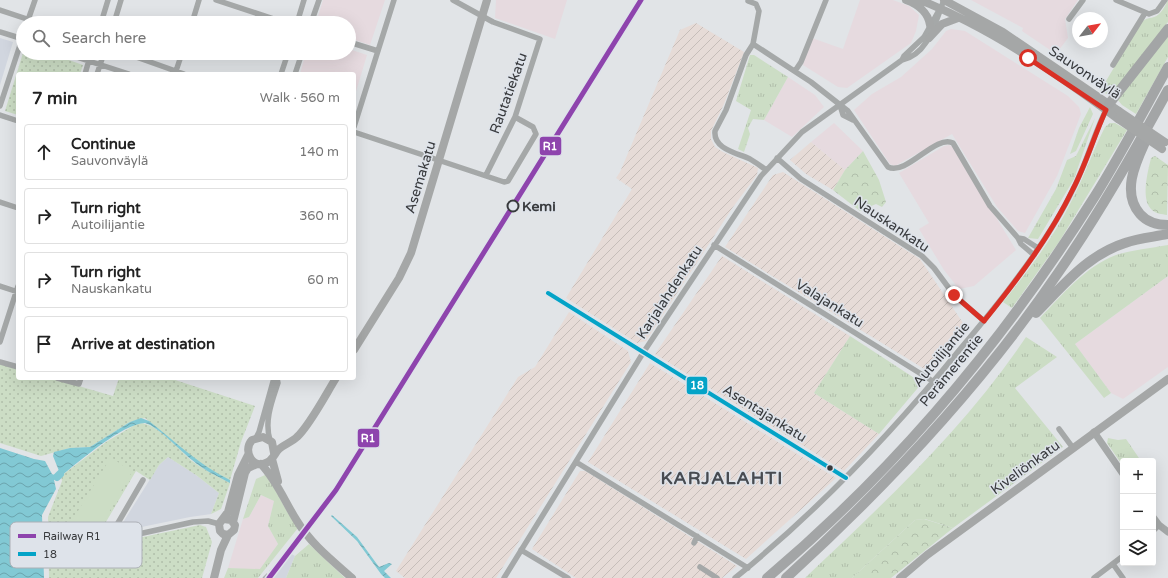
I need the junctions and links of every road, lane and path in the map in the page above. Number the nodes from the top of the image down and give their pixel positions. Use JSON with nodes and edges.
{"nodes":[{"id":1,"x":35,"y":0,"type":"edge"},
{"id":2,"x":108,"y":0,"type":"edge"},
{"id":3,"x":122,"y":0,"type":"edge"},
{"id":4,"x":199,"y":0,"type":"edge"},
{"id":5,"x":216,"y":0,"type":"edge"},
{"id":6,"x":304,"y":0,"type":"edge"},
{"id":7,"x":319,"y":0,"type":"edge"},
{"id":8,"x":394,"y":0,"type":"edge"},
{"id":9,"x":453,"y":0,"type":"edge"},
{"id":10,"x":487,"y":0,"type":"edge"},
{"id":11,"x":826,"y":0,"type":"edge"},
{"id":12,"x":906,"y":0,"type":"edge"},
{"id":13,"x":920,"y":0,"type":"edge"},
{"id":14,"x":944,"y":0,"type":"edge"},
{"id":15,"x":1083,"y":0,"type":"edge"},
{"id":16,"x":1116,"y":0,"type":"edge"},
{"id":17,"x":1165,"y":0,"type":"edge"},
{"id":18,"x":748,"y":1,"type":"dead end"},
{"id":19,"x":940,"y":9,"type":"junction"},
{"id":20,"x":0,"y":10,"type":"edge"},
{"id":21,"x":1145,"y":13,"type":"junction"},
{"id":22,"x":16,"y":16,"type":"edge"},
{"id":23,"x":30,"y":16,"type":"edge"},
{"id":24,"x":103,"y":16,"type":"edge"},
{"id":25,"x":116,"y":16,"type":"edge"},
{"id":26,"x":194,"y":16,"type":"edge"},
{"id":27,"x":265,"y":16,"type":"edge"},
{"id":28,"x":299,"y":16,"type":"edge"},
{"id":29,"x":313,"y":16,"type":"edge"},
{"id":30,"x":482,"y":16,"type":"junction"},
{"id":31,"x":958,"y":18,"type":"junction"},
{"id":32,"x":1069,"y":19,"type":"dead end"},
{"id":33,"x":930,"y":25,"type":"junction"},
{"id":34,"x":1168,"y":29,"type":"edge"},
{"id":35,"x":0,"y":32,"type":"edge"},
{"id":36,"x":16,"y":36,"type":"edge"},
{"id":37,"x":929,"y":38,"type":"junction"},
{"id":38,"x":356,"y":44,"type":"edge"},
{"id":39,"x":753,"y":44,"type":"junction"},
{"id":40,"x":378,"y":51,"type":"junction"},
{"id":41,"x":16,"y":59,"type":"edge"},
{"id":42,"x":86,"y":60,"type":"edge"},
{"id":43,"x":101,"y":60,"type":"edge"},
{"id":44,"x":143,"y":60,"type":"edge"},
{"id":45,"x":180,"y":60,"type":"edge"},
{"id":46,"x":286,"y":60,"type":"edge"},
{"id":47,"x":300,"y":60,"type":"edge"},
{"id":48,"x":902,"y":60,"type":"junction"},
{"id":49,"x":89,"y":61,"type":"junction"},
{"id":50,"x":99,"y":65,"type":"junction"},
{"id":51,"x":1113,"y":65,"type":"dead end"},
{"id":52,"x":1168,"y":67,"type":"edge"},
{"id":53,"x":795,"y":71,"type":"junction"},
{"id":54,"x":86,"y":72,"type":"edge"},
{"id":55,"x":97,"y":72,"type":"edge"},
{"id":56,"x":122,"y":72,"type":"edge"},
{"id":57,"x":173,"y":72,"type":"edge"},
{"id":58,"x":176,"y":72,"type":"edge"},
{"id":59,"x":282,"y":72,"type":"edge"},
{"id":60,"x":296,"y":72,"type":"edge"},
{"id":61,"x":1168,"y":90,"type":"edge"},
{"id":62,"x":840,"y":105,"type":"junction"},
{"id":63,"x":0,"y":106,"type":"edge"},
{"id":64,"x":1108,"y":107,"type":"junction"},
{"id":65,"x":0,"y":114,"type":"edge"},
{"id":66,"x":1155,"y":114,"type":"junction"},
{"id":67,"x":515,"y":117,"type":"junction"},
{"id":68,"x":16,"y":120,"type":"edge"},
{"id":69,"x":356,"y":121,"type":"edge"},
{"id":70,"x":356,"y":133,"type":"edge"},
{"id":71,"x":1166,"y":147,"type":"edge"},
{"id":72,"x":776,"y":158,"type":"junction"},
{"id":73,"x":439,"y":160,"type":"junction"},
{"id":74,"x":766,"y":170,"type":"junction"},
{"id":75,"x":486,"y":175,"type":"junction"},
{"id":76,"x":0,"y":202,"type":"edge"},
{"id":77,"x":16,"y":207,"type":"edge"},
{"id":78,"x":1168,"y":225,"type":"edge"},
{"id":79,"x":1168,"y":234,"type":"edge"},
{"id":80,"x":1018,"y":238,"type":"junction"},
{"id":81,"x":714,"y":245,"type":"junction"},
{"id":82,"x":1038,"y":248,"type":"junction"},
{"id":83,"x":1034,"y":255,"type":"junction"},
{"id":84,"x":0,"y":286,"type":"edge"},
{"id":85,"x":16,"y":290,"type":"edge"},
{"id":86,"x":16,"y":293,"type":"edge"},
{"id":87,"x":548,"y":293,"type":"dead end"},
{"id":88,"x":984,"y":321,"type":"junction"},
{"id":89,"x":1018,"y":329,"type":"junction"},
{"id":90,"x":0,"y":342,"type":"edge"},
{"id":91,"x":356,"y":347,"type":"edge"},
{"id":92,"x":643,"y":353,"type":"junction"},
{"id":93,"x":0,"y":362,"type":"edge"},
{"id":94,"x":16,"y":366,"type":"edge"},
{"id":95,"x":1168,"y":379,"type":"edge"},
{"id":96,"x":275,"y":380,"type":"edge"},
{"id":97,"x":277,"y":380,"type":"edge"},
{"id":98,"x":335,"y":380,"type":"edge"},
{"id":99,"x":934,"y":382,"type":"junction"},
{"id":100,"x":1059,"y":429,"type":"dead end"},
{"id":101,"x":1094,"y":432,"type":"junction"},
{"id":102,"x":256,"y":438,"type":"junction"},
{"id":103,"x":1073,"y":448,"type":"junction"},
{"id":104,"x":272,"y":449,"type":"junction"},
{"id":105,"x":248,"y":455,"type":"junction"},
{"id":106,"x":576,"y":462,"type":"junction"},
{"id":107,"x":259,"y":464,"type":"junction"},
{"id":108,"x":1120,"y":470,"type":"edge"},
{"id":109,"x":846,"y":478,"type":"junction"},
{"id":110,"x":143,"y":480,"type":"dead end"},
{"id":111,"x":280,"y":490,"type":"junction"},
{"id":112,"x":1156,"y":521,"type":"edge"},
{"id":113,"x":118,"y":522,"type":"edge"},
{"id":114,"x":233,"y":522,"type":"junction"},
{"id":115,"x":221,"y":525,"type":"junction"},
{"id":116,"x":1159,"y":525,"type":"junction"},
{"id":117,"x":1154,"y":530,"type":"edge"},
{"id":118,"x":1168,"y":532,"type":"edge"},
{"id":119,"x":142,"y":533,"type":"edge"},
{"id":120,"x":228,"y":534,"type":"junction"},
{"id":121,"x":698,"y":536,"type":"junction"},
{"id":122,"x":694,"y":543,"type":"dead end"},
{"id":123,"x":221,"y":550,"type":"junction"},
{"id":124,"x":521,"y":550,"type":"junction"},
{"id":125,"x":1120,"y":558,"type":"edge"},
{"id":126,"x":1113,"y":564,"type":"junction"},
{"id":127,"x":700,"y":568,"type":"dead end"},
{"id":128,"x":748,"y":568,"type":"junction"},
{"id":129,"x":214,"y":578,"type":"edge"},
{"id":130,"x":352,"y":578,"type":"edge"},
{"id":131,"x":504,"y":578,"type":"edge"},
{"id":132,"x":568,"y":578,"type":"edge"},
{"id":133,"x":717,"y":578,"type":"edge"},
{"id":134,"x":735,"y":578,"type":"edge"},
{"id":135,"x":767,"y":578,"type":"edge"},
{"id":136,"x":786,"y":578,"type":"edge"},
{"id":137,"x":900,"y":578,"type":"edge"},
{"id":138,"x":1094,"y":578,"type":"edge"},
{"id":139,"x":1123,"y":578,"type":"edge"}],
"edges":[{"from":1,"to":23,"type":"street"},
{"from":2,"to":24,"type":"street"},
{"from":3,"to":25,"type":"street"},
{"from":4,"to":26,"type":"street"},
{"from":5,"to":27,"type":"street"},
{"from":6,"to":28,"type":"street"},
{"from":7,"to":29,"type":"street"},
{"from":8,"to":40,"type":"street"},
{"from":9,"to":30,"type":"street"},
{"from":10,"to":30,"type":"main road","name":"Asemakatu"},
{"from":11,"to":53,"type":"street"},
{"from":12,"to":33,"type":"main road"},
{"from":13,"to":19,"type":"main road","name":"Sauvonväylä"},
{"from":14,"to":19,"type":"street"},
{"from":14,"to":64,"type":"main road","name":"Sauvonväylä"},
{"from":15,"to":32,"type":"street"},
{"from":16,"to":21,"type":"street"},
{"from":17,"to":21,"type":"street"},
{"from":18,"to":39,"type":"street"},
{"from":19,"to":31,"type":"main road","name":"Sauvonväylä"},
{"from":19,"to":33,"type":"street"},
{"from":19,"to":37,"type":"street"},
{"from":20,"to":22,"type":"street"},
{"from":21,"to":51,"type":"street"},
{"from":30,"to":67,"type":"street","name":"Rautatiekatu"},
{"from":30,"to":73,"type":"main road","name":"Asemakatu"},
{"from":31,"to":37,"type":"main road"},
{"from":31,"to":64,"type":"main road","name":"Sauvonväylä"},
{"from":33,"to":48,"type":"street"},
{"from":34,"to":64,"type":"highway"},
{"from":35,"to":36,"type":"street"},
{"from":37,"to":48,"type":"street"},
{"from":38,"to":40,"type":"street"},
{"from":39,"to":53,"type":"street"},
{"from":39,"to":74,"type":"street"},
{"from":40,"to":69,"type":"street"},
{"from":41,"to":63,"type":"street"},
{"from":42,"to":49,"type":"street"},
{"from":43,"to":50,"type":"street"},
{"from":44,"to":57,"type":"street"},
{"from":45,"to":58,"type":"street"},
{"from":46,"to":59,"type":"street"},
{"from":47,"to":60,"type":"street"},
{"from":48,"to":62,"type":"street","name":"Karjalahdenkatu"},
{"from":49,"to":50,"type":"street"},
{"from":49,"to":54,"type":"street"},
{"from":50,"to":55,"type":"street"},
{"from":50,"to":56,"type":"street"},
{"from":52,"to":135,"type":"highway","name":"Perämerentie"},
{"from":53,"to":62,"type":"street"},
{"from":61,"to":66,"type":"highway","name":"Perämerentie"},
{"from":62,"to":72,"type":"street","name":"Karjalahdenkatu"},
{"from":62,"to":80,"type":"street"},
{"from":64,"to":71,"type":"main road","name":"Sauvonväylä","bridge":true},
{"from":64,"to":82,"type":"street","name":"Autoilijantie"},
{"from":65,"to":68,"type":"street"},
{"from":66,"to":78,"type":"highway"},
{"from":66,"to":89,"type":"highway","name":"Perämerentie"},
{"from":67,"to":75,"type":"street","name":"Rautatiekatu"},
{"from":67,"to":75,"type":"street"},
{"from":70,"to":73,"type":"street"},
{"from":72,"to":74,"type":"street","name":"Karjalahdenkatu"},
{"from":72,"to":88,"type":"street","name":"Nauskankatu"},
{"from":73,"to":75,"type":"street"},
{"from":73,"to":91,"type":"main road","name":"Asemakatu"},
{"from":74,"to":81,"type":"street","name":"Karjalahdenkatu"},
{"from":76,"to":77,"type":"street"},
{"from":79,"to":89,"type":"highway"},
{"from":80,"to":82,"type":"street"},
{"from":80,"to":83,"type":"street"},
{"from":81,"to":92,"type":"street","name":"Karjalahdenkatu"},
{"from":81,"to":99,"type":"street","name":"Valajankatu"},
{"from":82,"to":83,"type":"street","name":"Autoilijantie"},
{"from":83,"to":88,"type":"street","name":"Autoilijantie"},
{"from":84,"to":85,"type":"street"},
{"from":86,"to":90,"type":"street"},
{"from":87,"to":92,"type":"street","name":"Asentajankatu"},
{"from":88,"to":99,"type":"street","name":"Autoilijantie"},
{"from":89,"to":136,"type":"highway","name":"Perämerentie"},
{"from":92,"to":106,"type":"street","name":"Karjalahdenkatu"},
{"from":92,"to":109,"type":"street","name":"Asentajankatu"},
{"from":93,"to":94,"type":"street"},
{"from":95,"to":101,"type":"main road","name":"Kiveliönkatu"},
{"from":96,"to":102,"type":"street"},
{"from":97,"to":104,"type":"street"},
{"from":98,"to":104,"type":"main road"},
{"from":99,"to":109,"type":"street","name":"Autoilijantie"},
{"from":100,"to":103,"type":"street"},
{"from":101,"to":103,"type":"main road","name":"Kiveliönkatu"},
{"from":101,"to":108,"type":"street"},
{"from":102,"to":104,"type":"main road"},
{"from":102,"to":105,"type":"main road"},
{"from":103,"to":137,"type":"main road","name":"Kiveliönkatu"},
{"from":104,"to":107,"type":"main road"},
{"from":104,"to":111,"type":"main road"},
{"from":105,"to":107,"type":"main road"},
{"from":105,"to":115,"type":"main road"},
{"from":106,"to":121,"type":"street"},
{"from":106,"to":124,"type":"street","name":"Karjalahdenkatu"},
{"from":107,"to":111,"type":"main road"},
{"from":107,"to":114,"type":"main road"},
{"from":109,"to":128,"type":"street","name":"Autoilijantie"},
{"from":110,"to":113,"type":"street"},
{"from":111,"to":130,"type":"main road"},
{"from":112,"to":116,"type":"street"},
{"from":114,"to":115,"type":"main road"},
{"from":114,"to":120,"type":"main road"},
{"from":115,"to":119,"type":"street"},
{"from":115,"to":120,"type":"main road"},
{"from":115,"to":123,"type":"main road"},
{"from":116,"to":117,"type":"street"},
{"from":116,"to":118,"type":"street"},
{"from":120,"to":123,"type":"main road"},
{"from":121,"to":122,"type":"street"},
{"from":121,"to":128,"type":"street"},
{"from":123,"to":129,"type":"main road"},
{"from":124,"to":131,"type":"street","name":"Karjalahdenkatu"},
{"from":124,"to":132,"type":"street"},
{"from":125,"to":126,"type":"street"},
{"from":126,"to":138,"type":"street"},
{"from":126,"to":139,"type":"street"},
{"from":127,"to":133,"type":"street"},
{"from":128,"to":134,"type":"street","name":"Autoilijantie"}]}
